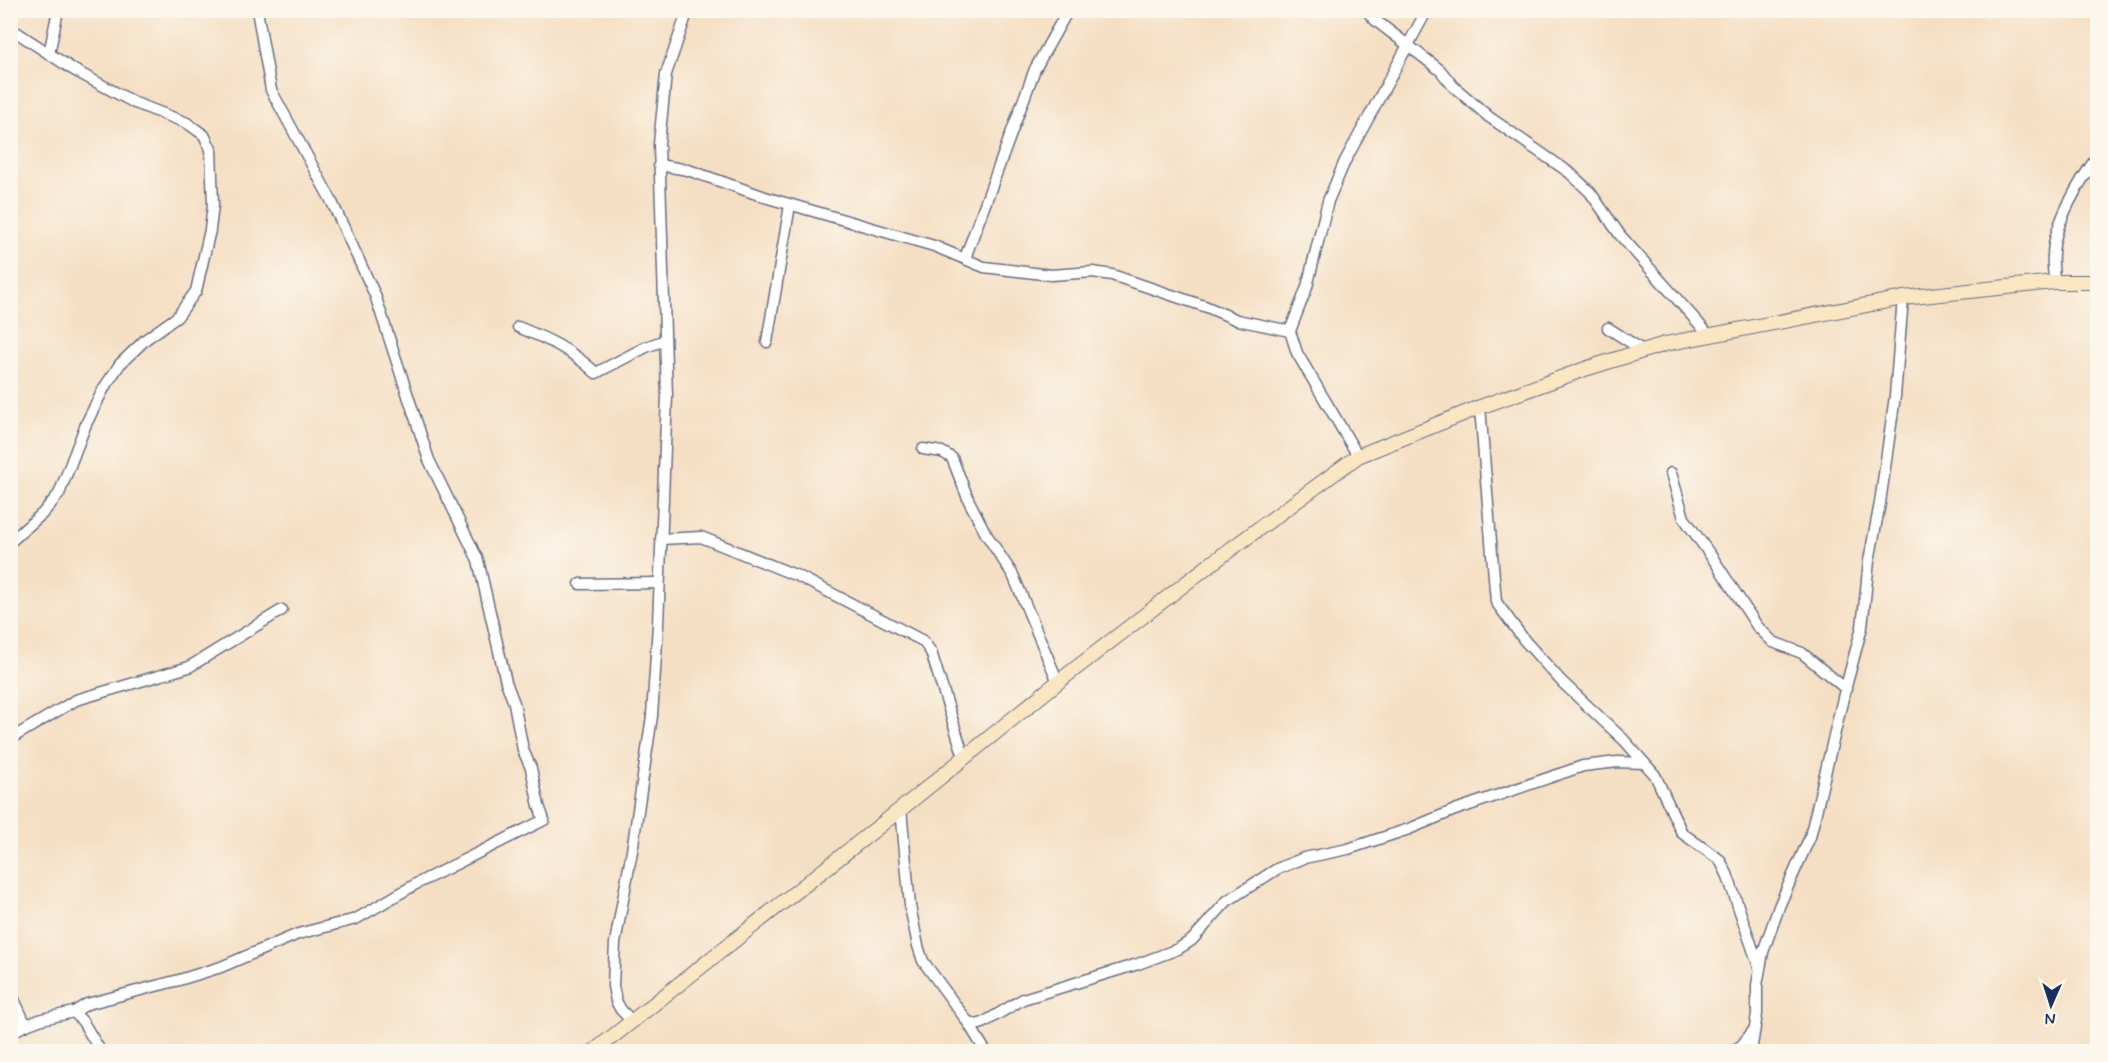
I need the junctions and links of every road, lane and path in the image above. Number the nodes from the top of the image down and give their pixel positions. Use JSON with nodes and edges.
{"nodes":[{"id":1,"x":58,"y":10,"type":"edge"},
{"id":2,"x":257,"y":10,"type":"edge"},
{"id":3,"x":688,"y":10,"type":"edge"},
{"id":4,"x":1068,"y":10,"type":"edge"},
{"id":5,"x":1366,"y":10,"type":"edge"},
{"id":6,"x":1427,"y":10,"type":"edge"},
{"id":7,"x":10,"y":28,"type":"edge"},
{"id":8,"x":1408,"y":46,"type":"junction"},
{"id":9,"x":49,"y":54,"type":"junction"},
{"id":10,"x":2097,"y":156,"type":"edge"},
{"id":11,"x":659,"y":165,"type":"junction"},
{"id":12,"x":790,"y":205,"type":"junction"},
{"id":13,"x":964,"y":258,"type":"junction"},
{"id":14,"x":2054,"y":282,"type":"junction"},
{"id":15,"x":2097,"y":282,"type":"edge"},
{"id":16,"x":1903,"y":298,"type":"junction"},
{"id":17,"x":518,"y":327,"type":"dead end"},
{"id":18,"x":1608,"y":328,"type":"dead end"},
{"id":19,"x":1290,"y":331,"type":"junction"},
{"id":20,"x":1709,"y":335,"type":"junction"},
{"id":21,"x":665,"y":340,"type":"junction"},
{"id":22,"x":767,"y":342,"type":"dead end"},
{"id":23,"x":1644,"y":351,"type":"junction"},
{"id":24,"x":1480,"y":407,"type":"junction"},
{"id":25,"x":923,"y":449,"type":"dead end"},
{"id":26,"x":1358,"y":456,"type":"junction"},
{"id":27,"x":1671,"y":473,"type":"dead end"},
{"id":28,"x":661,"y":539,"type":"junction"},
{"id":29,"x":10,"y":542,"type":"edge"},
{"id":30,"x":659,"y":583,"type":"junction"},
{"id":31,"x":580,"y":584,"type":"dead end"},
{"id":32,"x":282,"y":610,"type":"dead end"},
{"id":33,"x":1058,"y":681,"type":"junction"},
{"id":34,"x":1846,"y":689,"type":"junction"},
{"id":35,"x":10,"y":739,"type":"edge"},
{"id":36,"x":963,"y":757,"type":"junction"},
{"id":37,"x":1644,"y":763,"type":"junction"},
{"id":38,"x":902,"y":809,"type":"junction"},
{"id":39,"x":1759,"y":967,"type":"junction"},
{"id":40,"x":10,"y":991,"type":"edge"},
{"id":41,"x":74,"y":1012,"type":"junction"},
{"id":42,"x":967,"y":1021,"type":"junction"},
{"id":43,"x":633,"y":1022,"type":"junction"},
{"id":44,"x":26,"y":1025,"type":"junction"},
{"id":45,"x":1755,"y":1029,"type":"junction"},
{"id":46,"x":10,"y":1033,"type":"edge"},
{"id":47,"x":101,"y":1052,"type":"edge"},
{"id":48,"x":593,"y":1052,"type":"edge"},
{"id":49,"x":986,"y":1052,"type":"edge"},
{"id":50,"x":1732,"y":1052,"type":"edge"},
{"id":51,"x":1752,"y":1052,"type":"edge"}],
"edges":[{"from":1,"to":9,"type":"street"},
{"from":2,"to":41,"type":"street"},
{"from":3,"to":11,"type":"street"},
{"from":4,"to":13,"type":"street"},
{"from":5,"to":8,"type":"street"},
{"from":6,"to":8,"type":"street"},
{"from":7,"to":9,"type":"street"},
{"from":8,"to":19,"type":"street"},
{"from":8,"to":20,"type":"street"},
{"from":9,"to":29,"type":"street"},
{"from":10,"to":14,"type":"street"},
{"from":11,"to":12,"type":"street"},
{"from":11,"to":21,"type":"street"},
{"from":12,"to":13,"type":"street"},
{"from":12,"to":22,"type":"street"},
{"from":13,"to":19,"type":"street"},
{"from":14,"to":15,"type":"street"},
{"from":14,"to":16,"type":"street"},
{"from":16,"to":20,"type":"street"},
{"from":16,"to":34,"type":"street"},
{"from":17,"to":21,"type":"street"},
{"from":18,"to":23,"type":"street"},
{"from":19,"to":26,"type":"street"},
{"from":20,"to":23,"type":"street"},
{"from":21,"to":28,"type":"street"},
{"from":23,"to":24,"type":"street"},
{"from":24,"to":26,"type":"street"},
{"from":24,"to":37,"type":"street"},
{"from":25,"to":33,"type":"street"},
{"from":26,"to":33,"type":"street"},
{"from":27,"to":34,"type":"street"},
{"from":28,"to":30,"type":"street"},
{"from":28,"to":36,"type":"street"},
{"from":30,"to":31,"type":"street"},
{"from":30,"to":43,"type":"street"},
{"from":32,"to":35,"type":"street"},
{"from":33,"to":36,"type":"street"},
{"from":34,"to":39,"type":"street"},
{"from":36,"to":38,"type":"street"},
{"from":37,"to":39,"type":"street"},
{"from":37,"to":42,"type":"street"},
{"from":38,"to":42,"type":"street"},
{"from":38,"to":43,"type":"street"},
{"from":39,"to":45,"type":"street"},
{"from":40,"to":44,"type":"street"},
{"from":41,"to":44,"type":"street"},
{"from":41,"to":47,"type":"street"},
{"from":42,"to":49,"type":"street"},
{"from":43,"to":48,"type":"street"},
{"from":44,"to":46,"type":"street"},
{"from":45,"to":50,"type":"street"},
{"from":45,"to":51,"type":"street"}]}
